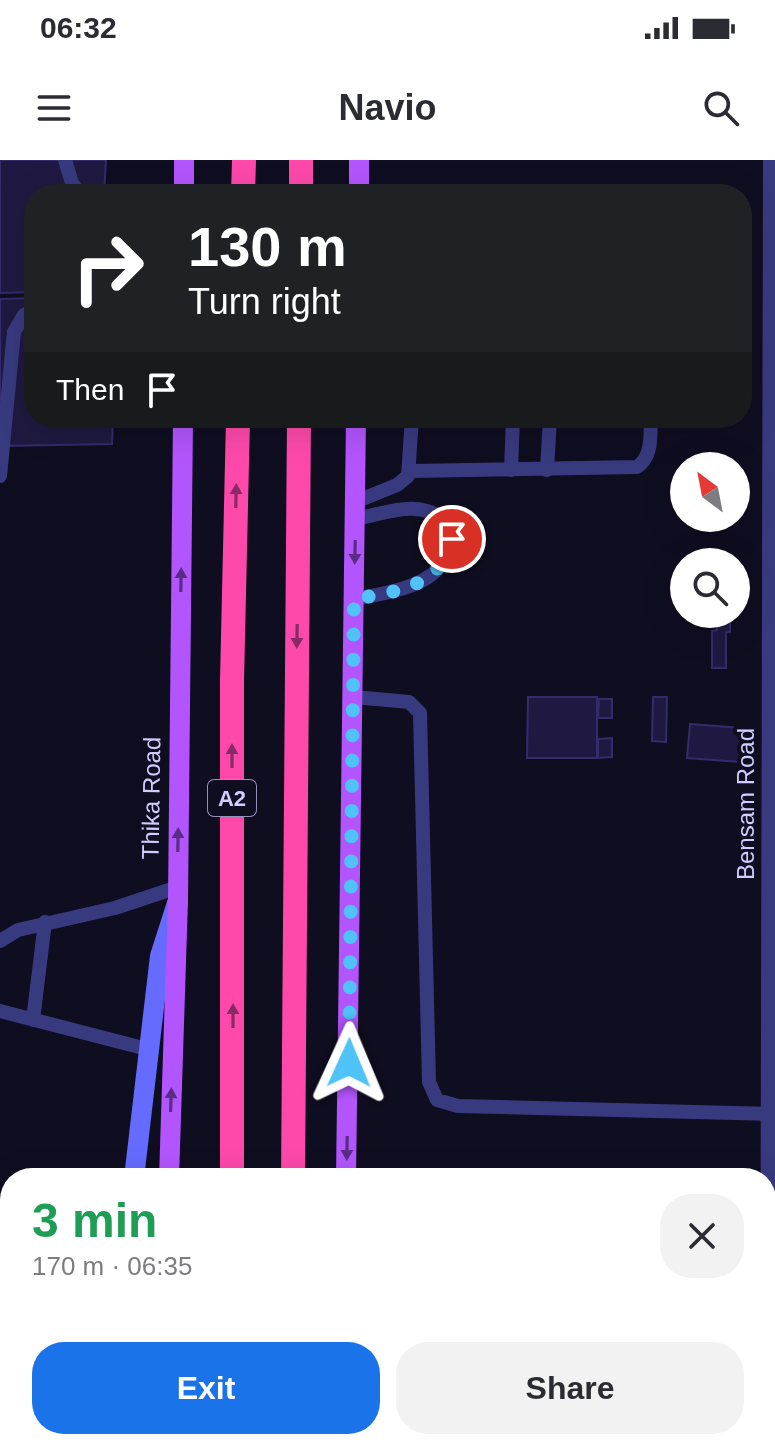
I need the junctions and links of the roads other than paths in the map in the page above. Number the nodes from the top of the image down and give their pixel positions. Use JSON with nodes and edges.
{"nodes":[{"id":1,"x":65,"y":160,"type":"edge"},
{"id":2,"x":184,"y":160,"type":"edge"},
{"id":3,"x":244,"y":160,"type":"edge"},
{"id":4,"x":301,"y":160,"type":"edge"},
{"id":5,"x":359,"y":160,"type":"edge"},
{"id":6,"x":773,"y":163,"type":"edge"},
{"id":7,"x":73,"y":184,"type":"edge"},
{"id":8,"x":184,"y":184,"type":"edge"},
{"id":9,"x":243,"y":184,"type":"edge"},
{"id":10,"x":301,"y":184,"type":"edge"},
{"id":11,"x":359,"y":184,"type":"edge"},
{"id":12,"x":774,"y":298,"type":"edge"},
{"id":13,"x":24,"y":315,"type":"edge"},
{"id":14,"x":183,"y":428,"type":"edge"},
{"id":15,"x":238,"y":428,"type":"edge"},
{"id":16,"x":299,"y":428,"type":"edge"},
{"id":17,"x":356,"y":428,"type":"edge"},
{"id":18,"x":412,"y":428,"type":"edge"},
{"id":19,"x":513,"y":428,"type":"edge"},
{"id":20,"x":549,"y":428,"type":"edge"},
{"id":21,"x":650,"y":428,"type":"edge"},
{"id":22,"x":511,"y":470,"type":"junction"},
{"id":23,"x":547,"y":470,"type":"junction"},
{"id":24,"x":411,"y":471,"type":"junction"},
{"id":25,"x":0,"y":476,"type":"edge"},
{"id":26,"x":355,"y":511,"type":"junction"},
{"id":27,"x":354,"y":599,"type":"junction"},
{"id":28,"x":773,"y":617,"type":"edge"},
{"id":29,"x":354,"y":697,"type":"junction"},
{"id":30,"x":178,"y":894,"type":"junction"},
{"id":31,"x":45,"y":922,"type":"junction"},
{"id":32,"x":0,"y":941,"type":"edge"},
{"id":33,"x":0,"y":1011,"type":"edge"},
{"id":34,"x":33,"y":1020,"type":"junction"},
{"id":35,"x":147,"y":1049,"type":"junction"},
{"id":36,"x":771,"y":1114,"type":"junction"},
{"id":37,"x":135,"y":1168,"type":"edge"},
{"id":38,"x":169,"y":1168,"type":"edge"},
{"id":39,"x":232,"y":1168,"type":"edge"},
{"id":40,"x":293,"y":1168,"type":"edge"},
{"id":41,"x":346,"y":1168,"type":"edge"},
{"id":42,"x":771,"y":1168,"type":"edge"}],
"edges":[{"from":1,"to":7,"type":"lane"},
{"from":2,"to":8,"type":"main road"},
{"from":3,"to":9,"type":"highway"},
{"from":4,"to":10,"type":"highway"},
{"from":5,"to":11,"type":"main road"},
{"from":6,"to":12,"type":"street","name":"Bensam Road"},
{"from":12,"to":28,"type":"street","name":"Bensam Road"},
{"from":13,"to":25,"type":"lane"},
{"from":30,"to":14,"type":"main road","name":"Thika Road","one_way":true},
{"from":39,"to":15,"type":"highway","number":"A2","one_way":true},
{"from":16,"to":40,"type":"highway","one_way":true},
{"from":17,"to":26,"type":"main road"},
{"from":18,"to":24,"type":"lane"},
{"from":19,"to":22,"type":"lane"},
{"from":20,"to":23,"type":"lane"},
{"from":21,"to":23,"type":"lane"},
{"from":22,"to":23,"type":"lane"},
{"from":22,"to":24,"type":"lane"},
{"from":24,"to":26,"type":"lane"},
{"from":26,"to":27,"type":"main road","one_way":true},
{"from":26,"to":27,"type":"lane"},
{"from":27,"to":29,"type":"main road"},
{"from":28,"to":36,"type":"street","name":"Bensam Road"},
{"from":29,"to":36,"type":"lane"},
{"from":29,"to":41,"type":"main road","one_way":true},
{"from":30,"to":31,"type":"lane"},
{"from":30,"to":35,"type":"street"},
{"from":38,"to":30,"type":"main road","name":"Thika Road","one_way":true},
{"from":31,"to":32,"type":"lane"},
{"from":31,"to":34,"type":"lane"},
{"from":33,"to":34,"type":"lane"},
{"from":34,"to":35,"type":"lane"},
{"from":35,"to":37,"type":"street"},
{"from":36,"to":42,"type":"street","name":"Bensam Road"}]}
